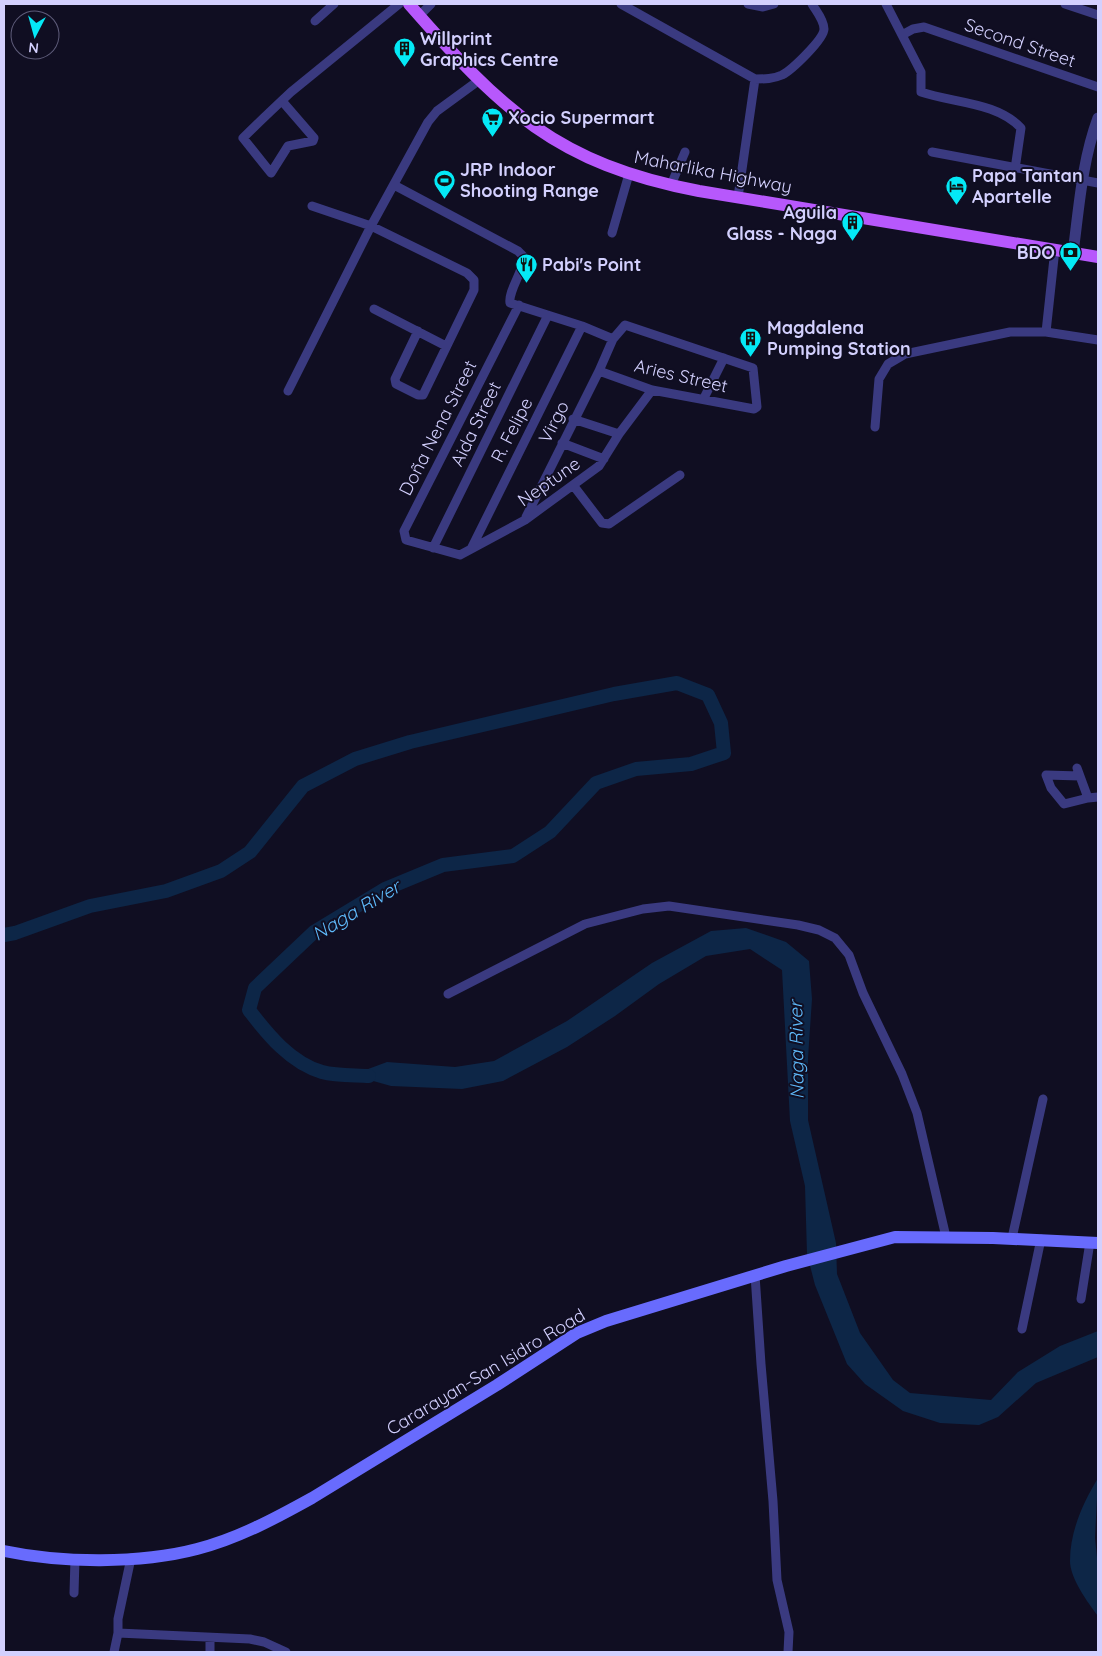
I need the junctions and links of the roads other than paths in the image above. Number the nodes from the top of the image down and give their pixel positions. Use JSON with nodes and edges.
{"nodes":[{"id":1,"x":334,"y":4,"type":"edge"},
{"id":2,"x":399,"y":4,"type":"edge"},
{"id":3,"x":409,"y":4,"type":"edge"},
{"id":4,"x":431,"y":4,"type":"edge"},
{"id":5,"x":621,"y":4,"type":"edge"},
{"id":6,"x":748,"y":4,"type":"edge"},
{"id":7,"x":774,"y":4,"type":"edge"},
{"id":8,"x":812,"y":4,"type":"edge"},
{"id":9,"x":886,"y":4,"type":"edge"},
{"id":10,"x":1065,"y":4,"type":"edge"},
{"id":11,"x":1098,"y":15,"type":"edge"},
{"id":12,"x":419,"y":16,"type":"junction"},
{"id":13,"x":315,"y":21,"type":"dead end"},
{"id":14,"x":902,"y":35,"type":"junction"},
{"id":15,"x":755,"y":79,"type":"junction"},
{"id":16,"x":478,"y":81,"type":"junction"},
{"id":17,"x":1098,"y":87,"type":"edge"},
{"id":18,"x":282,"y":101,"type":"junction"},
{"id":19,"x":1098,"y":118,"type":"edge"},
{"id":20,"x":685,"y":152,"type":"dead end"},
{"id":21,"x":932,"y":152,"type":"dead end"},
{"id":22,"x":1015,"y":169,"type":"junction"},
{"id":23,"x":629,"y":174,"type":"junction"},
{"id":24,"x":1083,"y":181,"type":"junction"},
{"id":25,"x":1098,"y":183,"type":"edge"},
{"id":26,"x":671,"y":185,"type":"junction"},
{"id":27,"x":394,"y":186,"type":"junction"},
{"id":28,"x":738,"y":197,"type":"junction"},
{"id":29,"x":312,"y":206,"type":"dead end"},
{"id":30,"x":371,"y":226,"type":"junction"},
{"id":31,"x":612,"y":233,"type":"dead end"},
{"id":32,"x":1055,"y":249,"type":"junction"},
{"id":33,"x":1073,"y":253,"type":"junction"},
{"id":34,"x":1098,"y":257,"type":"edge"},
{"id":35,"x":519,"y":306,"type":"junction"},
{"id":36,"x":374,"y":309,"type":"dead end"},
{"id":37,"x":548,"y":315,"type":"junction"},
{"id":38,"x":582,"y":326,"type":"junction"},
{"id":39,"x":418,"y":332,"type":"junction"},
{"id":40,"x":1046,"y":332,"type":"junction"},
{"id":41,"x":613,"y":339,"type":"junction"},
{"id":42,"x":1098,"y":340,"type":"edge"},
{"id":43,"x":446,"y":346,"type":"junction"},
{"id":44,"x":724,"y":358,"type":"junction"},
{"id":45,"x":599,"y":371,"type":"junction"},
{"id":46,"x":652,"y":390,"type":"junction"},
{"id":47,"x":288,"y":391,"type":"dead end"},
{"id":48,"x":704,"y":398,"type":"junction"},
{"id":49,"x":573,"y":419,"type":"junction"},
{"id":50,"x":875,"y":427,"type":"dead end"},
{"id":51,"x":619,"y":434,"type":"junction"},
{"id":52,"x":562,"y":443,"type":"junction"},
{"id":53,"x":604,"y":459,"type":"junction"},
{"id":54,"x":680,"y":474,"type":"dead end"},
{"id":55,"x":573,"y":485,"type":"junction"},
{"id":56,"x":524,"y":520,"type":"junction"},
{"id":57,"x":433,"y":548,"type":"junction"},
{"id":58,"x":471,"y":549,"type":"junction"},
{"id":59,"x":1098,"y":797,"type":"edge"},
{"id":60,"x":1088,"y":798,"type":"junction"},
{"id":61,"x":448,"y":994,"type":"dead end"},
{"id":62,"x":1043,"y":1099,"type":"dead end"},
{"id":63,"x":946,"y":1237,"type":"junction"},
{"id":64,"x":1012,"y":1238,"type":"junction"},
{"id":65,"x":1041,"y":1239,"type":"junction"},
{"id":66,"x":1094,"y":1242,"type":"edge"},
{"id":67,"x":755,"y":1275,"type":"junction"},
{"id":68,"x":1081,"y":1299,"type":"dead end"},
{"id":69,"x":1022,"y":1329,"type":"dead end"},
{"id":70,"x":4,"y":1551,"type":"edge"},
{"id":71,"x":131,"y":1558,"type":"junction"},
{"id":72,"x":75,"y":1559,"type":"junction"},
{"id":73,"x":74,"y":1593,"type":"dead end"},
{"id":74,"x":118,"y":1633,"type":"junction"},
{"id":75,"x":210,"y":1639,"type":"junction"},
{"id":76,"x":114,"y":1652,"type":"edge"},
{"id":77,"x":210,"y":1652,"type":"edge"},
{"id":78,"x":286,"y":1652,"type":"edge"},
{"id":79,"x":788,"y":1652,"type":"edge"}],
"edges":[{"from":1,"to":13,"type":"street"},
{"from":2,"to":18,"type":"street"},
{"from":3,"to":12,"type":"main road","name":"Maharlika Highway"},
{"from":4,"to":12,"type":"street"},
{"from":5,"to":15,"type":"street"},
{"from":6,"to":7,"type":"street"},
{"from":8,"to":15,"type":"street"},
{"from":9,"to":14,"type":"street"},
{"from":10,"to":11,"type":"street"},
{"from":12,"to":16,"type":"main road","name":"Maharlika Highway"},
{"from":14,"to":17,"type":"street","name":"Second Street"},
{"from":14,"to":22,"type":"street"},
{"from":15,"to":28,"type":"street"},
{"from":16,"to":23,"type":"main road","name":"Maharlika Highway"},
{"from":16,"to":27,"type":"street"},
{"from":18,"to":18,"type":"street"},
{"from":19,"to":24,"type":"street"},
{"from":20,"to":26,"type":"street"},
{"from":21,"to":22,"type":"street"},
{"from":22,"to":24,"type":"street"},
{"from":23,"to":26,"type":"main road","name":"Maharlika Highway"},
{"from":23,"to":31,"type":"street"},
{"from":24,"to":25,"type":"street"},
{"from":24,"to":33,"type":"street"},
{"from":26,"to":28,"type":"main road","name":"Maharlika Highway"},
{"from":27,"to":30,"type":"street"},
{"from":27,"to":35,"type":"street"},
{"from":28,"to":32,"type":"main road","name":"Maharlika Highway"},
{"from":29,"to":30,"type":"street"},
{"from":30,"to":43,"type":"street"},
{"from":30,"to":47,"type":"street"},
{"from":32,"to":33,"type":"main road","name":"Maharlika Highway"},
{"from":32,"to":40,"type":"street"},
{"from":33,"to":34,"type":"main road","name":"Maharlika Highway"},
{"from":35,"to":37,"type":"street"},
{"from":35,"to":57,"type":"street","name":"Doña Nena Street"},
{"from":36,"to":39,"type":"street"},
{"from":37,"to":38,"type":"street"},
{"from":37,"to":57,"type":"street","name":"Aida Street"},
{"from":38,"to":41,"type":"street"},
{"from":38,"to":58,"type":"street","name":"R. Felipe"},
{"from":39,"to":43,"type":"street"},
{"from":39,"to":43,"type":"street"},
{"from":40,"to":42,"type":"street"},
{"from":40,"to":50,"type":"street"},
{"from":41,"to":44,"type":"street"},
{"from":41,"to":45,"type":"street","name":"Virgo"},
{"from":44,"to":48,"type":"street"},
{"from":44,"to":48,"type":"street","name":"Aries Street"},
{"from":45,"to":46,"type":"street","name":"Aries Street"},
{"from":45,"to":49,"type":"street","name":"Virgo"},
{"from":46,"to":48,"type":"street","name":"Aries Street"},
{"from":46,"to":51,"type":"street","name":"Neptune"},
{"from":49,"to":51,"type":"street"},
{"from":49,"to":52,"type":"street","name":"Virgo"},
{"from":51,"to":53,"type":"street","name":"Neptune"},
{"from":52,"to":53,"type":"street"},
{"from":52,"to":56,"type":"street","name":"Virgo"},
{"from":53,"to":55,"type":"street","name":"Neptune"},
{"from":54,"to":55,"type":"street"},
{"from":55,"to":56,"type":"street","name":"Neptune"},
{"from":56,"to":58,"type":"street","name":"Neptune"},
{"from":57,"to":58,"type":"street","name":"Neptune"},
{"from":59,"to":60,"type":"street"},
{"from":60,"to":60,"type":"street"},
{"from":61,"to":63,"type":"street"},
{"from":62,"to":64,"type":"street"},
{"from":63,"to":64,"type":"main road","name":"Cararayan-San Isidro Road"},
{"from":63,"to":67,"type":"main road","name":"Cararayan-San Isidro Road"},
{"from":64,"to":65,"type":"main road","name":"Cararayan-San Isidro Road"},
{"from":65,"to":66,"type":"main road","name":"Cararayan-San Isidro Road"},
{"from":65,"to":69,"type":"street"},
{"from":66,"to":68,"type":"street"},
{"from":67,"to":71,"type":"main road","name":"Cararayan-San Isidro Road"},
{"from":67,"to":79,"type":"street"},
{"from":70,"to":72,"type":"main road","name":"Cararayan-San Isidro Road"},
{"from":71,"to":72,"type":"main road","name":"Cararayan-San Isidro Road"},
{"from":71,"to":74,"type":"street"},
{"from":72,"to":73,"type":"street"},
{"from":74,"to":75,"type":"street"},
{"from":74,"to":76,"type":"street"},
{"from":75,"to":77,"type":"street"},
{"from":75,"to":78,"type":"street"}]}
